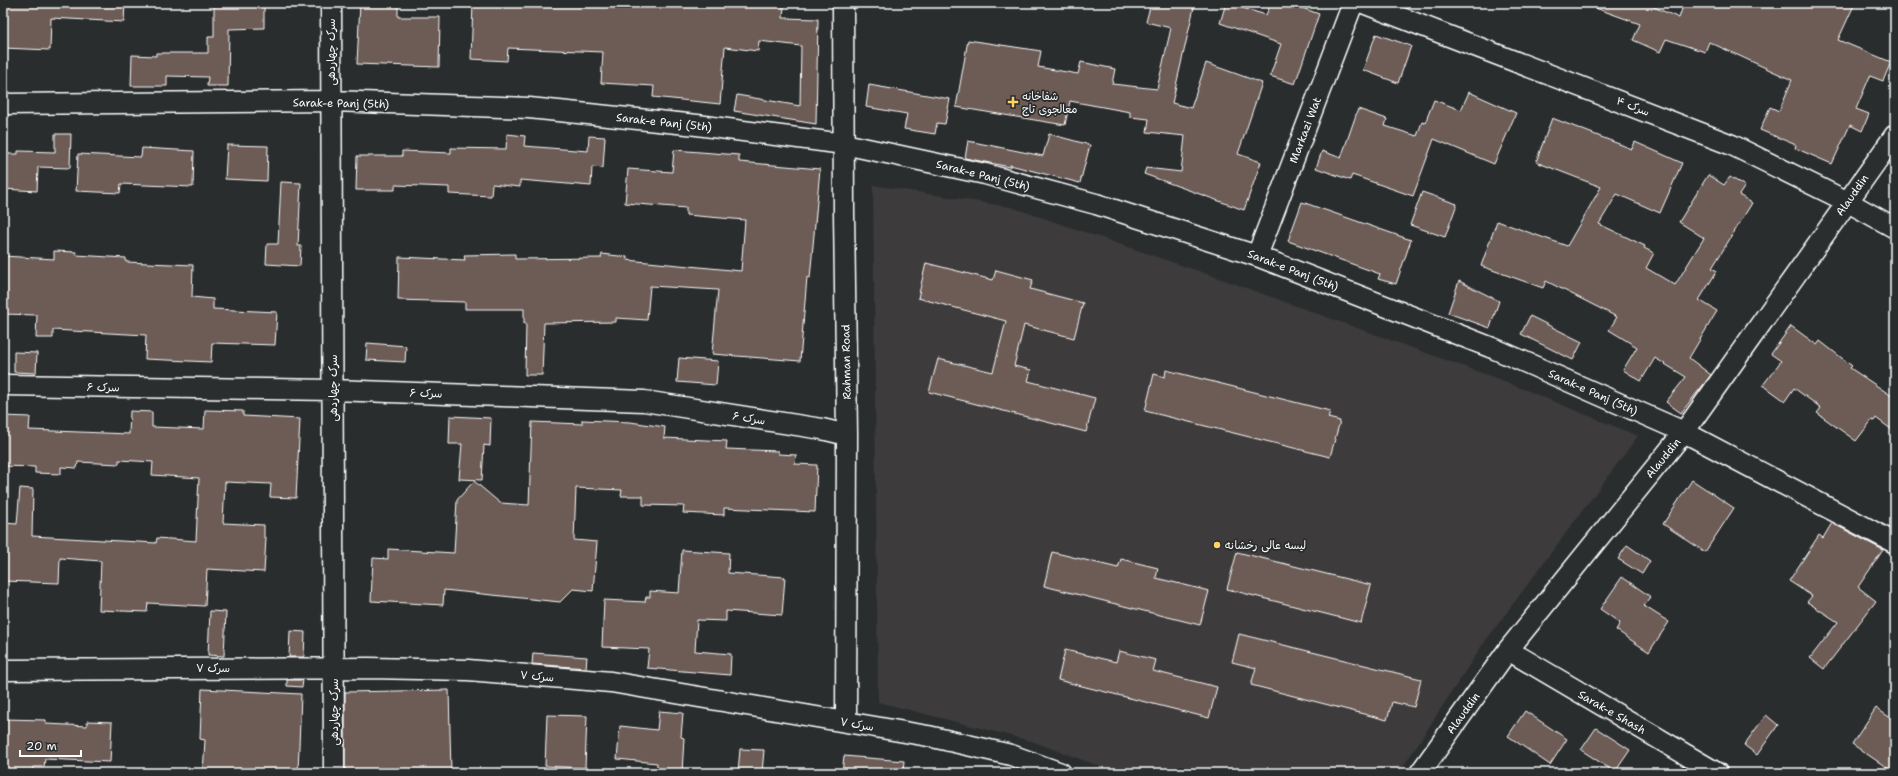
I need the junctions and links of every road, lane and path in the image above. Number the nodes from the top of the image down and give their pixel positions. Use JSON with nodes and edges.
{"nodes":[{"id":1,"x":331,"y":3,"type":"edge"},
{"id":2,"x":844,"y":3,"type":"edge"},
{"id":3,"x":1353,"y":3,"type":"edge"},
{"id":4,"x":1363,"y":3,"type":"edge"},
{"id":5,"x":332,"y":101,"type":"junction"},
{"id":6,"x":3,"y":104,"type":"edge"},
{"id":7,"x":1895,"y":135,"type":"edge"},
{"id":8,"x":844,"y":144,"type":"junction"},
{"id":9,"x":1848,"y":202,"type":"junction"},
{"id":10,"x":1895,"y":228,"type":"edge"},
{"id":11,"x":1257,"y":256,"type":"junction"},
{"id":12,"x":3,"y":385,"type":"edge"},
{"id":13,"x":333,"y":390,"type":"junction"},
{"id":14,"x":1684,"y":432,"type":"junction"},
{"id":15,"x":847,"y":435,"type":"junction"},
{"id":16,"x":1895,"y":543,"type":"edge"},
{"id":17,"x":1508,"y":650,"type":"junction"},
{"id":18,"x":334,"y":667,"type":"junction"},
{"id":19,"x":3,"y":670,"type":"edge"},
{"id":20,"x":846,"y":722,"type":"junction"},
{"id":21,"x":334,"y":773,"type":"edge"},
{"id":22,"x":1061,"y":773,"type":"edge"},
{"id":23,"x":1420,"y":773,"type":"edge"},
{"id":24,"x":1717,"y":773,"type":"edge"}],
"edges":[{"from":1,"to":5,"type":"street","name":"سرک چهاردهی"},
{"from":2,"to":8,"type":"street","name":"Rahman Road"},
{"from":3,"to":11,"type":"street","name":"Markazi Wat"},
{"from":4,"to":9,"type":"street","name":"سرک ۴"},
{"from":5,"to":6,"type":"street","name":"Sarak-e Panj (5th)"},
{"from":5,"to":8,"type":"street","name":"Sarak-e Panj (5th)"},
{"from":5,"to":13,"type":"street","name":"سرک چهاردهی"},
{"from":7,"to":9,"type":"street","name":"Alauddin"},
{"from":8,"to":11,"type":"street","name":"Sarak-e Panj (5th)"},
{"from":8,"to":15,"type":"street","name":"Rahman Road"},
{"from":9,"to":10,"type":"street","name":"سرک ۴"},
{"from":9,"to":14,"type":"street","name":"Alauddin"},
{"from":11,"to":14,"type":"street","name":"Sarak-e Panj (5th)"},
{"from":12,"to":13,"type":"street","name":"سرک ۶"},
{"from":13,"to":15,"type":"street","name":"سرک ۶"},
{"from":13,"to":18,"type":"street","name":"سرک چهاردهی"},
{"from":14,"to":16,"type":"street","name":"Sarak-e Panj (5th)"},
{"from":14,"to":17,"type":"street","name":"Alauddin"},
{"from":15,"to":20,"type":"street","name":"Rahman Road"},
{"from":17,"to":23,"type":"street","name":"Alauddin"},
{"from":17,"to":24,"type":"street","name":"Sarak-e Shash"},
{"from":18,"to":19,"type":"street","name":"سرک ۷"},
{"from":18,"to":20,"type":"street","name":"سرک ۷"},
{"from":18,"to":21,"type":"street","name":"سرک چهاردهی"},
{"from":20,"to":22,"type":"street","name":"سرک ۷"}]}
